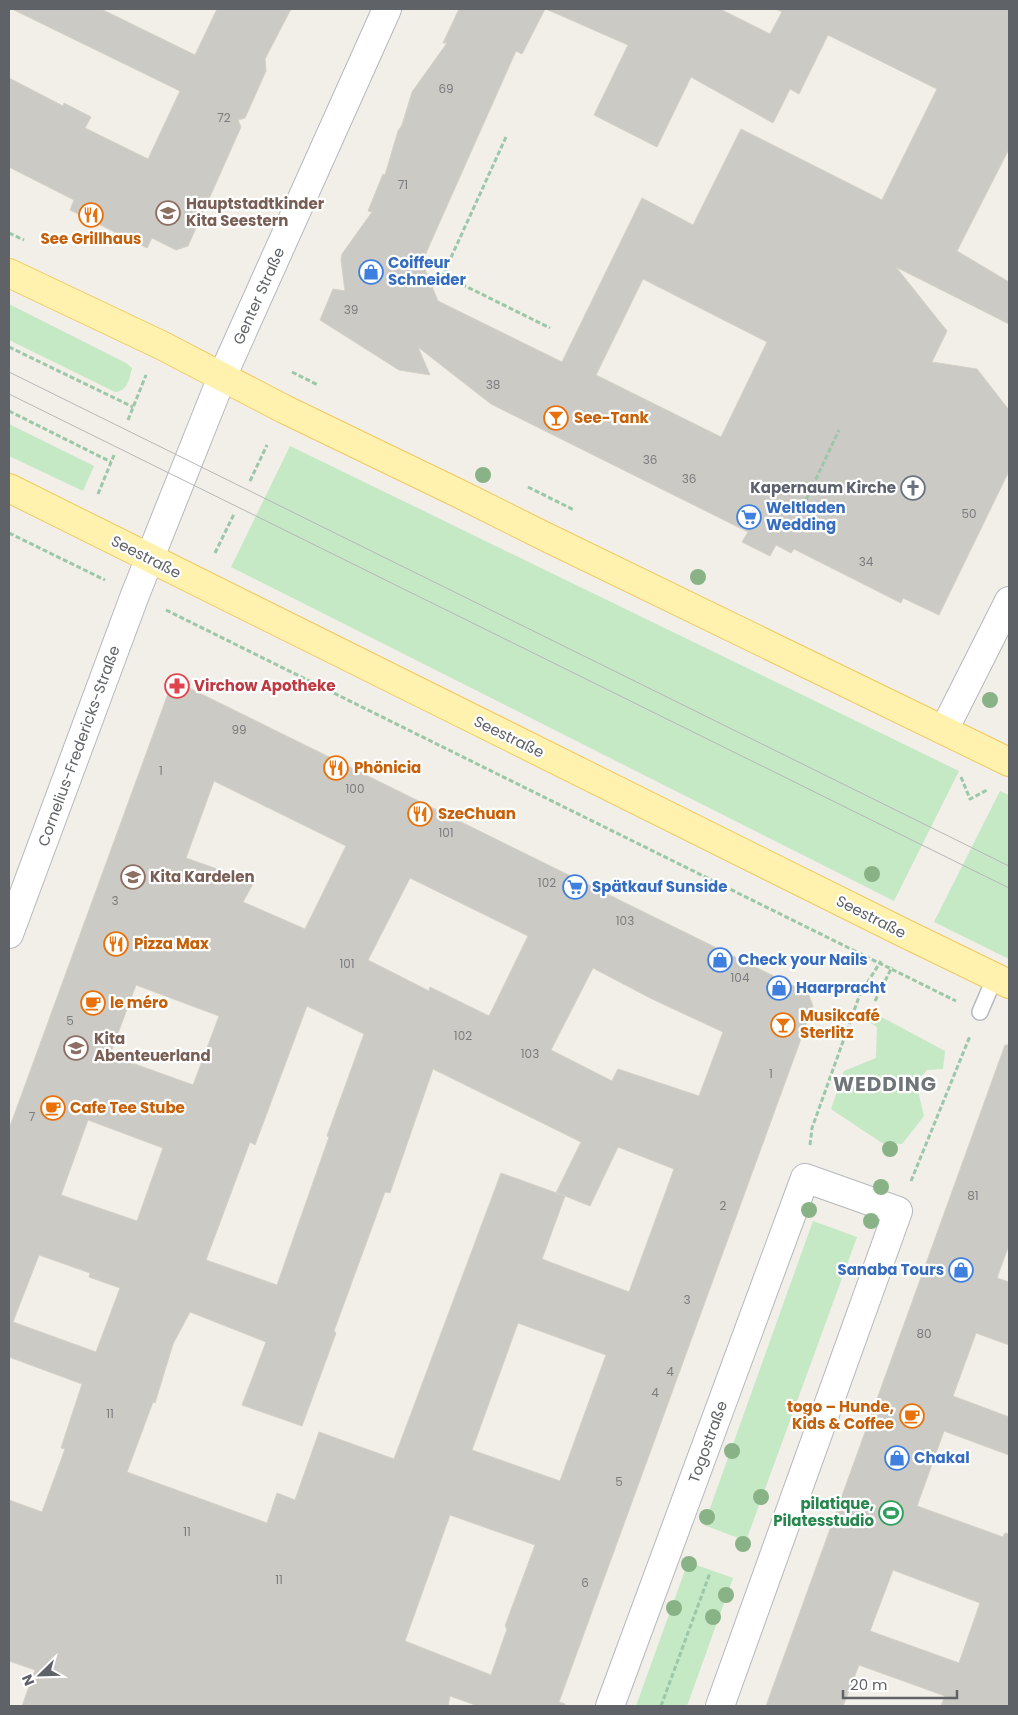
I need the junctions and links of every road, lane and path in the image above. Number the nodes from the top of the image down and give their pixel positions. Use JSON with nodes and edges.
{"nodes":[{"id":1,"x":387,"y":9,"type":"edge"},
{"id":2,"x":506,"y":137,"type":"dead end"},
{"id":3,"x":9,"y":274,"type":"edge"},
{"id":4,"x":550,"y":328,"type":"dead end"},
{"id":5,"x":9,"y":347,"type":"edge"},
{"id":6,"x":147,"y":372,"type":"dead end"},
{"id":7,"x":222,"y":377,"type":"junction"},
{"id":8,"x":133,"y":407,"type":"junction"},
{"id":9,"x":9,"y":411,"type":"edge"},
{"id":10,"x":128,"y":420,"type":"dead end"},
{"id":11,"x":840,"y":430,"type":"dead end"},
{"id":12,"x":267,"y":445,"type":"dead end"},
{"id":13,"x":114,"y":455,"type":"dead end"},
{"id":14,"x":111,"y":462,"type":"junction"},
{"id":15,"x":250,"y":481,"type":"dead end"},
{"id":16,"x":9,"y":488,"type":"edge"},
{"id":17,"x":97,"y":498,"type":"dead end"},
{"id":18,"x":806,"y":500,"type":"dead end"},
{"id":19,"x":234,"y":514,"type":"dead end"},
{"id":20,"x":9,"y":533,"type":"edge"},
{"id":21,"x":214,"y":555,"type":"dead end"},
{"id":22,"x":59,"y":557,"type":"dead end"},
{"id":23,"x":149,"y":559,"type":"junction"},
{"id":24,"x":1009,"y":601,"type":"edge"},
{"id":25,"x":196,"y":626,"type":"dead end"},
{"id":26,"x":944,"y":730,"type":"junction"},
{"id":27,"x":1009,"y":762,"type":"edge"},
{"id":28,"x":904,"y":933,"type":"junction"},
{"id":29,"x":9,"y":934,"type":"edge"},
{"id":30,"x":879,"y":962,"type":"junction"},
{"id":31,"x":892,"y":968,"type":"junction"},
{"id":32,"x":1002,"y":980,"type":"edge"},
{"id":33,"x":875,"y":1001,"type":"dead end"},
{"id":34,"x":980,"y":1012,"type":"joint"},
{"id":35,"x":968,"y":1043,"type":"dead end"},
{"id":36,"x":805,"y":1178,"type":"junction"},
{"id":37,"x":898,"y":1211,"type":"junction"},
{"id":38,"x":710,"y":1573,"type":"dead end"},
{"id":39,"x":610,"y":1706,"type":"edge"},
{"id":40,"x":661,"y":1706,"type":"edge"},
{"id":41,"x":720,"y":1706,"type":"edge"}],
"edges":[{"from":1,"to":7,"type":"street","name":"Genter Straße"},
{"from":2,"to":4,"type":"path"},
{"from":3,"to":7,"type":"main road"},
{"from":5,"to":8,"type":"path"},
{"from":6,"to":8,"type":"path"},
{"from":7,"to":23,"type":"street","name":"Genter Straße"},
{"from":7,"to":26,"type":"main road"},
{"from":8,"to":10,"type":"path"},
{"from":9,"to":14,"type":"path"},
{"from":11,"to":18,"type":"path"},
{"from":12,"to":15,"type":"path"},
{"from":13,"to":14,"type":"path"},
{"from":14,"to":17,"type":"path"},
{"from":16,"to":23,"type":"main road","name":"Seestraße"},
{"from":19,"to":21,"type":"path"},
{"from":20,"to":22,"type":"path"},
{"from":23,"to":28,"type":"main road","name":"Seestraße"},
{"from":23,"to":29,"type":"street","name":"Cornelius-Fredericks-Straße"},
{"from":24,"to":26,"type":"street"},
{"from":25,"to":30,"type":"path"},
{"from":26,"to":27,"type":"main road"},
{"from":28,"to":30,"type":"path"},
{"from":28,"to":31,"type":"path"},
{"from":28,"to":32,"type":"main road","name":"Seestraße"},
{"from":30,"to":31,"type":"path"},
{"from":30,"to":36,"type":"path"},
{"from":31,"to":33,"type":"path"},
{"from":31,"to":34,"type":"path"},
{"from":32,"to":34,"type":"lane"},
{"from":35,"to":37,"type":"path"},
{"from":36,"to":37,"type":"street"},
{"from":36,"to":39,"type":"street","name":"Togostraße"},
{"from":37,"to":41,"type":"street"},
{"from":38,"to":40,"type":"path"}]}
